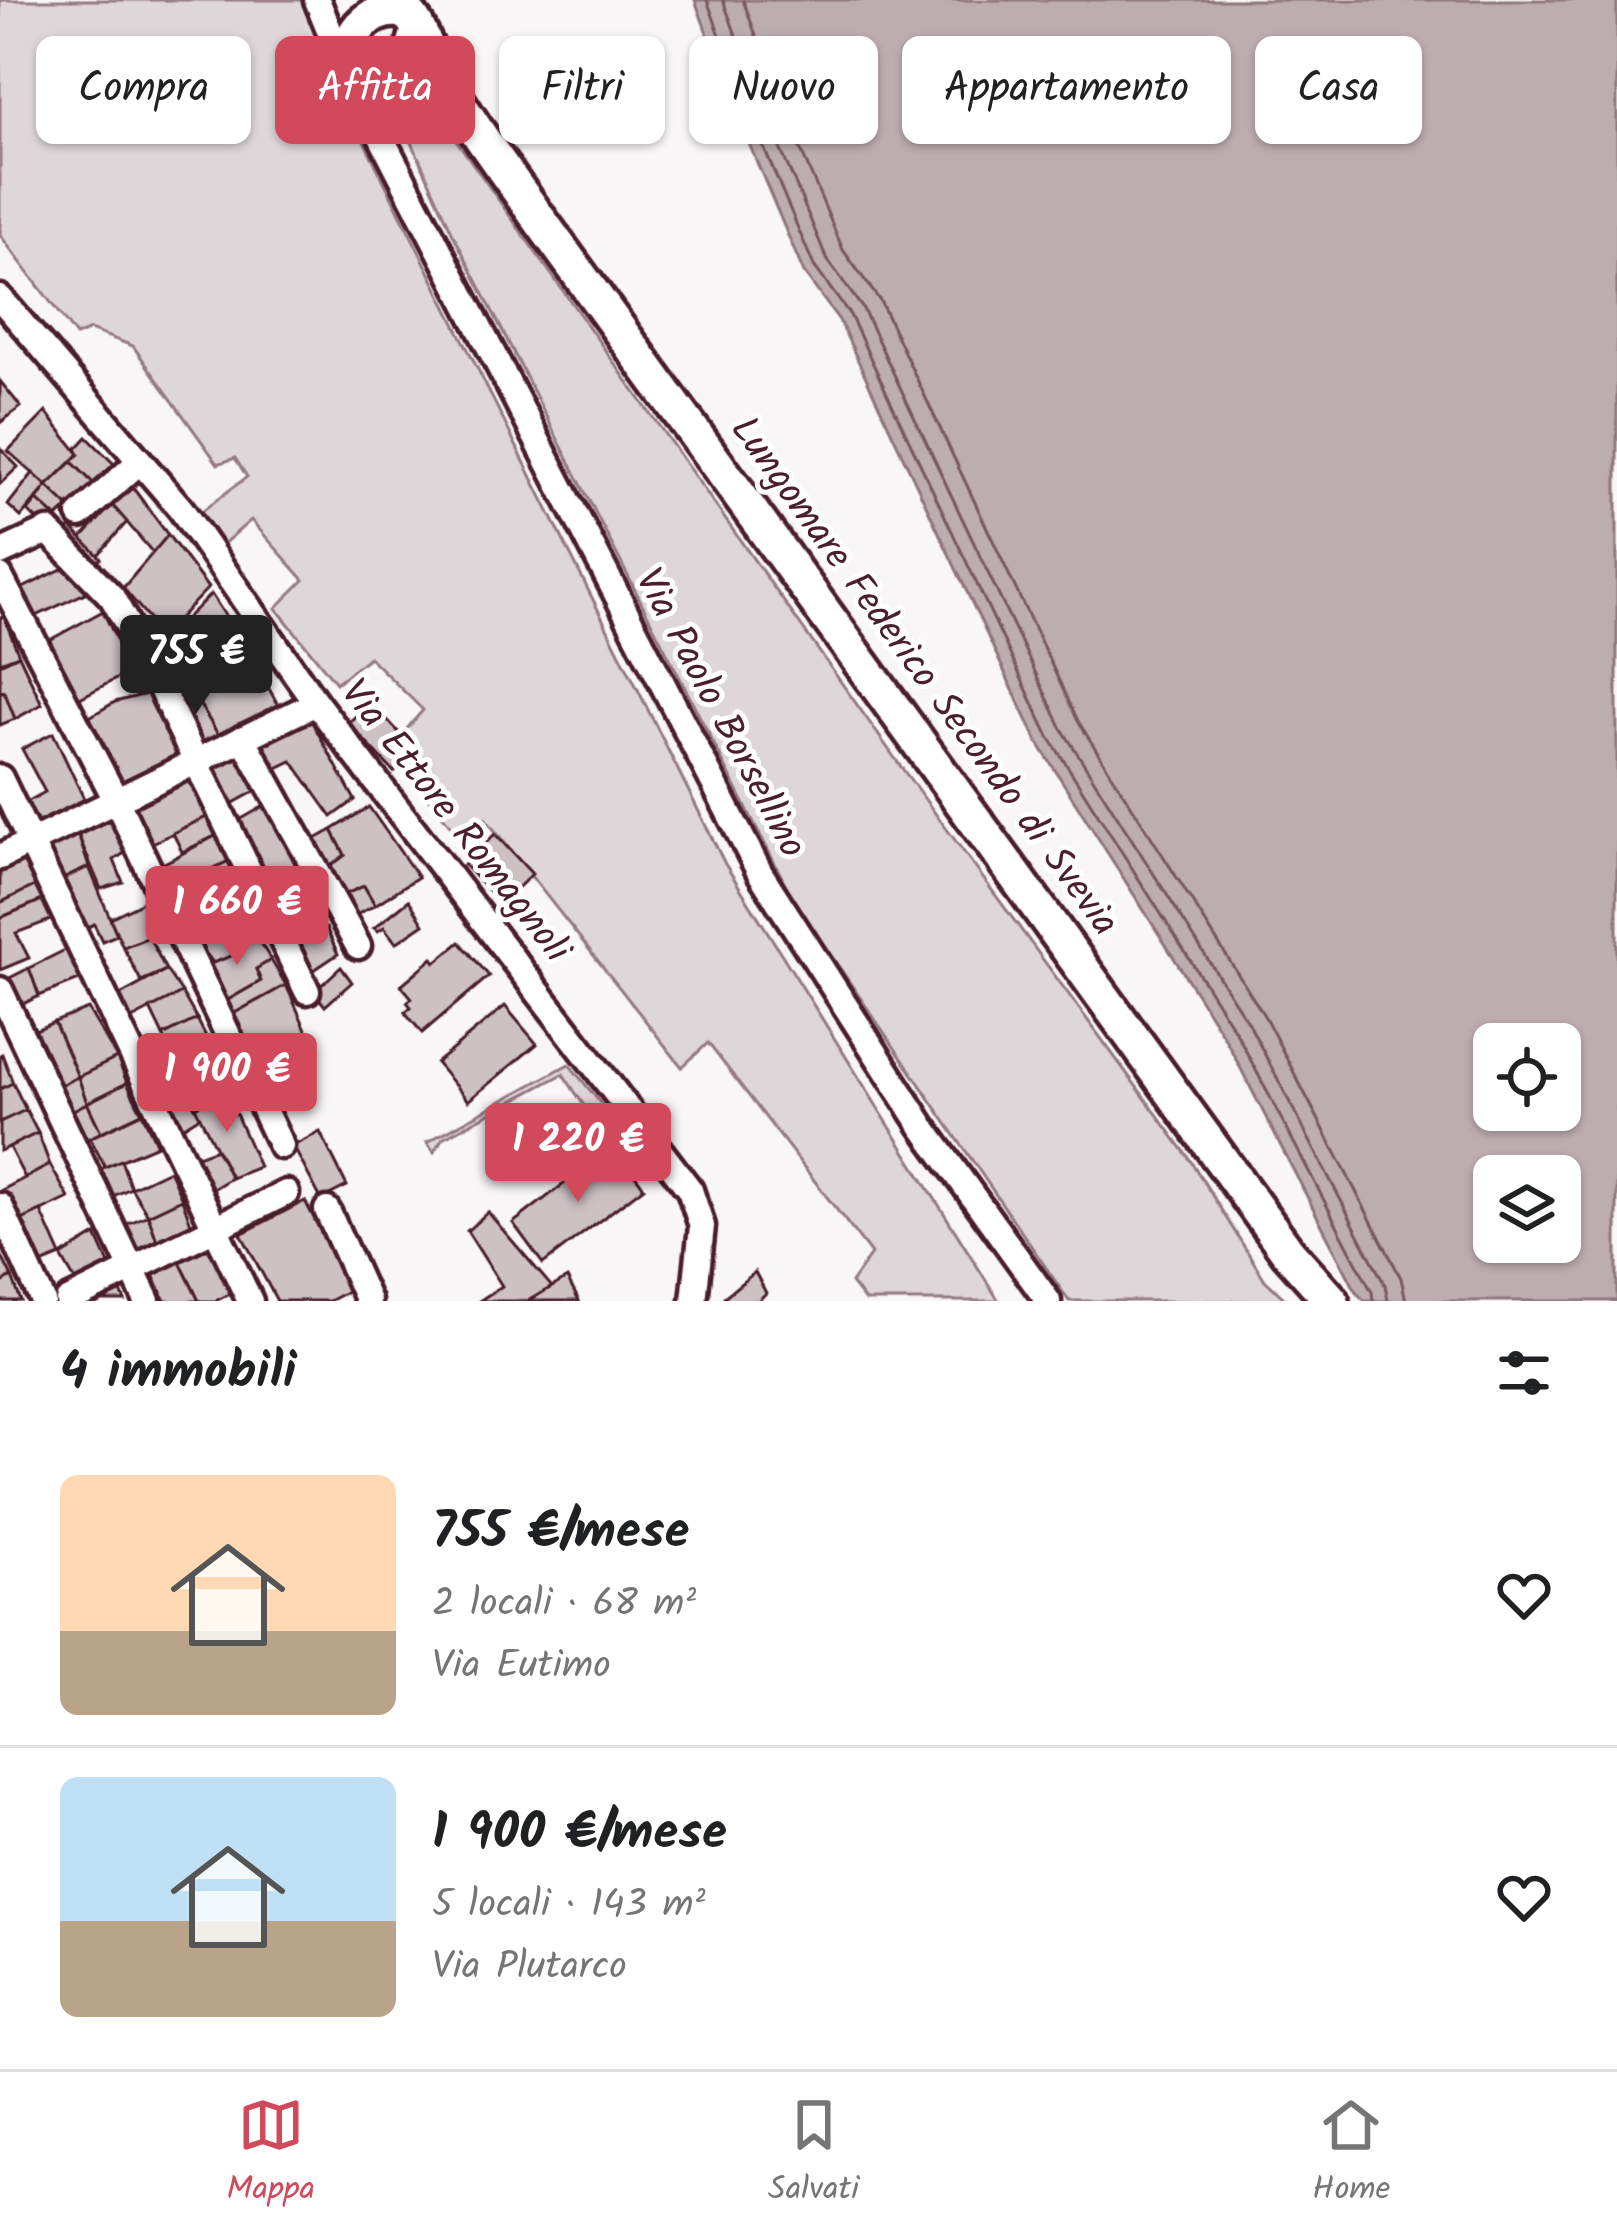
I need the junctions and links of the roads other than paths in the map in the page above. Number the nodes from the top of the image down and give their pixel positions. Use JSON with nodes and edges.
{"nodes":[{"id":1,"x":317,"y":0,"type":"edge"},
{"id":2,"x":353,"y":9,"type":"edge"},
{"id":3,"x":403,"y":12,"type":"edge"},
{"id":4,"x":333,"y":36,"type":"edge"},
{"id":5,"x":475,"y":127,"type":"edge"},
{"id":6,"x":386,"y":144,"type":"edge"},
{"id":7,"x":0,"y":298,"type":"edge"},
{"id":8,"x":140,"y":461,"type":"junction"},
{"id":9,"x":80,"y":515,"type":"dead end"},
{"id":10,"x":0,"y":553,"type":"edge"},
{"id":11,"x":0,"y":577,"type":"edge"},
{"id":12,"x":316,"y":703,"type":"junction"},
{"id":13,"x":243,"y":738,"type":"junction"},
{"id":14,"x":197,"y":763,"type":"junction"},
{"id":15,"x":0,"y":778,"type":"edge"},
{"id":16,"x":116,"y":800,"type":"junction"},
{"id":17,"x":32,"y":841,"type":"junction"},
{"id":18,"x":0,"y":856,"type":"edge"},
{"id":19,"x":358,"y":946,"type":"dead end"},
{"id":20,"x":0,"y":989,"type":"edge"},
{"id":21,"x":307,"y":991,"type":"dead end"},
{"id":22,"x":281,"y":1146,"type":"dead end"},
{"id":23,"x":286,"y":1193,"type":"dead end"},
{"id":24,"x":0,"y":1206,"type":"edge"},
{"id":25,"x":327,"y":1210,"type":"dead end"},
{"id":26,"x":214,"y":1232,"type":"junction"},
{"id":27,"x":133,"y":1271,"type":"junction"},
{"id":28,"x":44,"y":1301,"type":"edge"},
{"id":29,"x":68,"y":1301,"type":"edge"},
{"id":30,"x":147,"y":1301,"type":"edge"},
{"id":31,"x":250,"y":1301,"type":"edge"},
{"id":32,"x":368,"y":1301,"type":"edge"},
{"id":33,"x":694,"y":1301,"type":"edge"},
{"id":34,"x":1048,"y":1301,"type":"edge"},
{"id":35,"x":1332,"y":1301,"type":"edge"}],
"edges":[{"from":1,"to":4,"type":"street"},
{"from":2,"to":3,"type":"street"},
{"from":5,"to":35,"type":"street","name":"Lungomare Federico Secondo di Svevia"},
{"from":6,"to":34,"type":"street","name":"Via Paolo Borsellino"},
{"from":7,"to":8,"type":"street","name":"Via Ettore Romagnoli"},
{"from":8,"to":9,"type":"street"},
{"from":8,"to":12,"type":"street","name":"Via Ettore Romagnoli"},
{"from":10,"to":14,"type":"street"},
{"from":11,"to":16,"type":"street"},
{"from":12,"to":13,"type":"street"},
{"from":12,"to":33,"type":"street","name":"Via Ettore Romagnoli"},
{"from":13,"to":14,"type":"street"},
{"from":13,"to":19,"type":"street"},
{"from":14,"to":16,"type":"street"},
{"from":14,"to":21,"type":"street"},
{"from":15,"to":17,"type":"street"},
{"from":16,"to":17,"type":"street"},
{"from":16,"to":22,"type":"street"},
{"from":17,"to":18,"type":"street"},
{"from":17,"to":26,"type":"street"},
{"from":20,"to":27,"type":"street"},
{"from":23,"to":26,"type":"street"},
{"from":24,"to":28,"type":"street"},
{"from":25,"to":32,"type":"street"},
{"from":26,"to":27,"type":"street"},
{"from":26,"to":31,"type":"street"},
{"from":27,"to":29,"type":"street"},
{"from":27,"to":30,"type":"street"}]}
